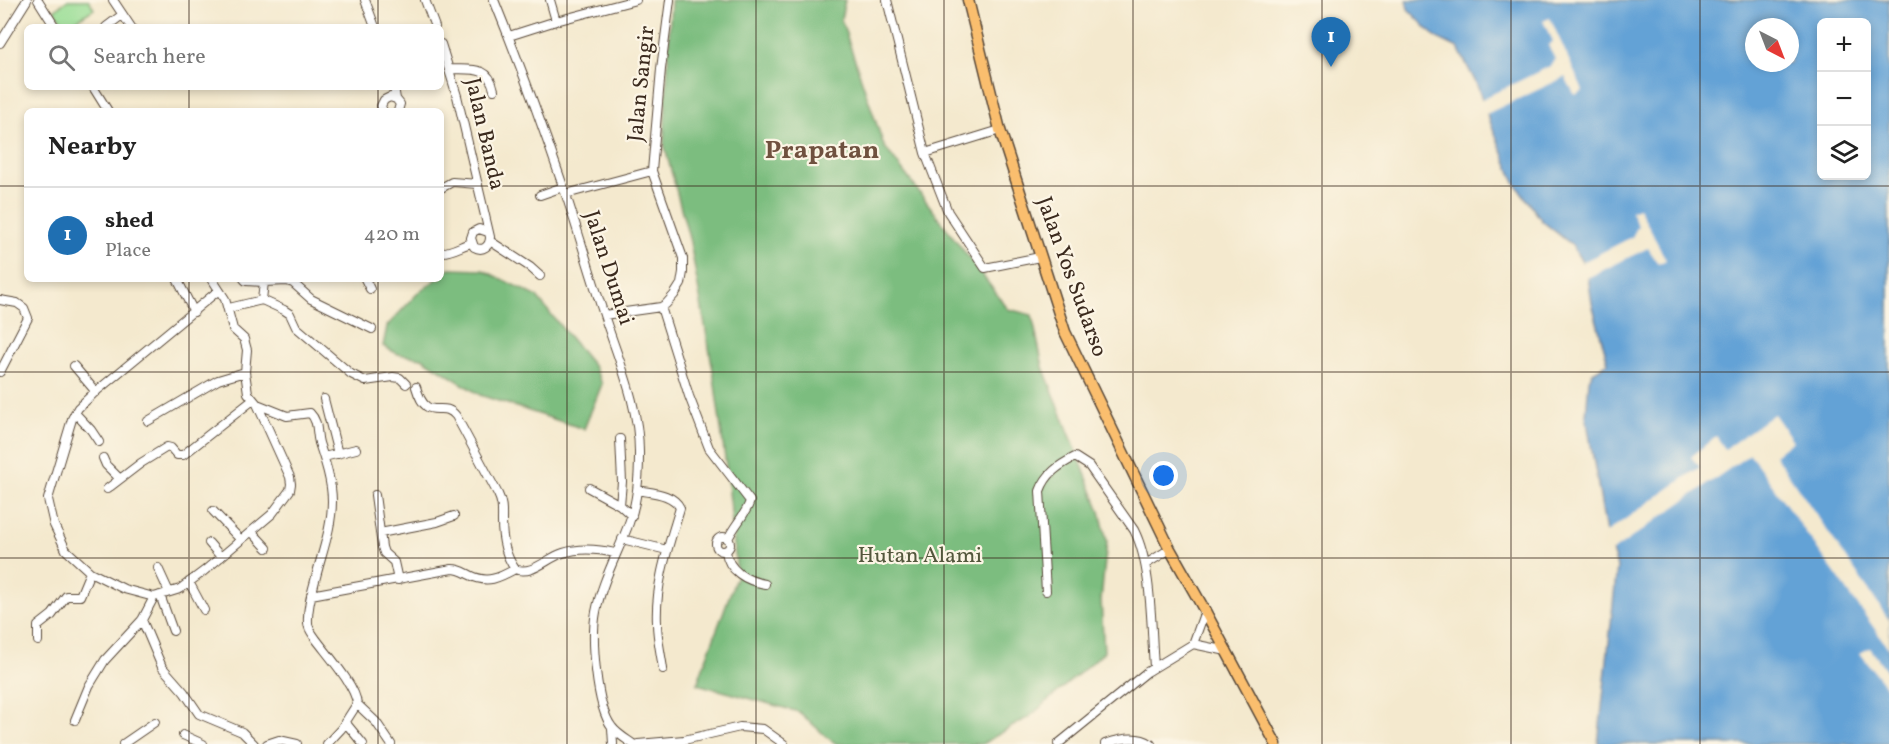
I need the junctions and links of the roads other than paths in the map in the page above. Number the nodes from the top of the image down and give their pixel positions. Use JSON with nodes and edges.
{"nodes":[{"id":1,"x":27,"y":0,"type":"edge"},
{"id":2,"x":38,"y":0,"type":"edge"},
{"id":3,"x":113,"y":0,"type":"edge"},
{"id":4,"x":365,"y":0,"type":"edge"},
{"id":5,"x":425,"y":0,"type":"edge"},
{"id":6,"x":494,"y":0,"type":"edge"},
{"id":7,"x":550,"y":0,"type":"edge"},
{"id":8,"x":594,"y":0,"type":"edge"},
{"id":9,"x":636,"y":0,"type":"edge"},
{"id":10,"x":670,"y":0,"type":"edge"},
{"id":11,"x":887,"y":0,"type":"edge"},
{"id":12,"x":968,"y":0,"type":"edge"},
{"id":13,"x":606,"y":4,"type":"edge"},
{"id":14,"x":597,"y":10,"type":"junction"},
{"id":15,"x":122,"y":15,"type":"junction"},
{"id":16,"x":556,"y":21,"type":"junction"},
{"id":17,"x":53,"y":24,"type":"edge"},
{"id":18,"x":110,"y":24,"type":"edge"},
{"id":19,"x":129,"y":24,"type":"edge"},
{"id":20,"x":374,"y":24,"type":"edge"},
{"id":21,"x":434,"y":24,"type":"edge"},
{"id":22,"x":509,"y":36,"type":"junction"},
{"id":23,"x":0,"y":43,"type":"edge"},
{"id":24,"x":444,"y":52,"type":"edge"},
{"id":25,"x":450,"y":69,"type":"junction"},
{"id":26,"x":95,"y":90,"type":"edge"},
{"id":27,"x":394,"y":90,"type":"edge"},
{"id":28,"x":494,"y":90,"type":"dead end"},
{"id":29,"x":396,"y":99,"type":"junction"},
{"id":30,"x":106,"y":108,"type":"edge"},
{"id":31,"x":382,"y":108,"type":"edge"},
{"id":32,"x":399,"y":108,"type":"edge"},
{"id":33,"x":1000,"y":130,"type":"junction"},
{"id":34,"x":925,"y":153,"type":"junction"},
{"id":35,"x":652,"y":171,"type":"junction"},
{"id":36,"x":478,"y":184,"type":"junction"},
{"id":37,"x":444,"y":186,"type":"edge"},
{"id":38,"x":565,"y":190,"type":"junction"},
{"id":39,"x":540,"y":195,"type":"dead end"},
{"id":40,"x":489,"y":237,"type":"junction"},
{"id":41,"x":471,"y":243,"type":"junction"},
{"id":42,"x":444,"y":252,"type":"edge"},
{"id":43,"x":1040,"y":257,"type":"junction"},
{"id":44,"x":540,"y":276,"type":"dead end"},
{"id":45,"x":179,"y":282,"type":"edge"},
{"id":46,"x":214,"y":282,"type":"edge"},
{"id":47,"x":264,"y":282,"type":"edge"},
{"id":48,"x":290,"y":282,"type":"edge"},
{"id":49,"x":366,"y":282,"type":"edge"},
{"id":50,"x":370,"y":289,"type":"dead end"},
{"id":51,"x":219,"y":290,"type":"junction"},
{"id":52,"x":0,"y":300,"type":"edge"},
{"id":53,"x":262,"y":300,"type":"junction"},
{"id":54,"x":661,"y":307,"type":"junction"},
{"id":55,"x":229,"y":308,"type":"junction"},
{"id":56,"x":194,"y":312,"type":"junction"},
{"id":57,"x":604,"y":315,"type":"junction"},
{"id":58,"x":372,"y":329,"type":"dead end"},
{"id":59,"x":74,"y":366,"type":"dead end"},
{"id":60,"x":0,"y":372,"type":"edge"},
{"id":61,"x":245,"y":372,"type":"junction"},
{"id":62,"x":406,"y":384,"type":"dead end"},
{"id":63,"x":416,"y":387,"type":"dead end"},
{"id":64,"x":96,"y":392,"type":"junction"},
{"id":65,"x":324,"y":399,"type":"dead end"},
{"id":66,"x":255,"y":402,"type":"junction"},
{"id":67,"x":75,"y":413,"type":"junction"},
{"id":68,"x":148,"y":421,"type":"dead end"},
{"id":69,"x":620,"y":439,"type":"dead end"},
{"id":70,"x":99,"y":442,"type":"dead end"},
{"id":71,"x":356,"y":448,"type":"dead end"},
{"id":72,"x":338,"y":454,"type":"junction"},
{"id":73,"x":324,"y":457,"type":"junction"},
{"id":74,"x":103,"y":458,"type":"dead end"},
{"id":75,"x":120,"y":479,"type":"junction"},
{"id":76,"x":589,"y":488,"type":"dead end"},
{"id":77,"x":107,"y":489,"type":"dead end"},
{"id":78,"x":637,"y":490,"type":"junction"},
{"id":79,"x":375,"y":495,"type":"dead end"},
{"id":80,"x":620,"y":505,"type":"junction"},
{"id":81,"x":213,"y":512,"type":"dead end"},
{"id":82,"x":454,"y":516,"type":"dead end"},
{"id":83,"x":632,"y":516,"type":"junction"},
{"id":84,"x":252,"y":531,"type":"junction"},
{"id":85,"x":380,"y":533,"type":"junction"},
{"id":86,"x":622,"y":539,"type":"junction"},
{"id":87,"x":241,"y":540,"type":"junction"},
{"id":88,"x":208,"y":543,"type":"dead end"},
{"id":89,"x":267,"y":548,"type":"dead end"},
{"id":90,"x":1170,"y":549,"type":"junction"},
{"id":91,"x":667,"y":550,"type":"junction"},
{"id":92,"x":615,"y":554,"type":"junction"},
{"id":93,"x":221,"y":557,"type":"junction"},
{"id":94,"x":1146,"y":564,"type":"junction"},
{"id":95,"x":158,"y":568,"type":"dead end"},
{"id":96,"x":515,"y":569,"type":"junction"},
{"id":97,"x":90,"y":572,"type":"junction"},
{"id":98,"x":398,"y":580,"type":"junction"},
{"id":99,"x":189,"y":582,"type":"junction"},
{"id":100,"x":765,"y":584,"type":"dead end"},
{"id":101,"x":1046,"y":591,"type":"dead end"},
{"id":102,"x":161,"y":594,"type":"junction"},
{"id":103,"x":311,"y":596,"type":"junction"},
{"id":104,"x":204,"y":610,"type":"dead end"},
{"id":105,"x":1205,"y":610,"type":"junction"},
{"id":106,"x":142,"y":620,"type":"junction"},
{"id":107,"x":173,"y":631,"type":"dead end"},
{"id":108,"x":38,"y":641,"type":"dead end"},
{"id":109,"x":1193,"y":644,"type":"junction"},
{"id":110,"x":1227,"y":651,"type":"junction"},
{"id":111,"x":1154,"y":667,"type":"junction"},
{"id":112,"x":663,"y":669,"type":"dead end"},
{"id":113,"x":361,"y":707,"type":"junction"},
{"id":114,"x":75,"y":720,"type":"dead end"},
{"id":115,"x":155,"y":722,"type":"dead end"},
{"id":116,"x":347,"y":725,"type":"junction"},
{"id":117,"x":612,"y":728,"type":"junction"},
{"id":118,"x":183,"y":735,"type":"dead end"},
{"id":119,"x":123,"y":744,"type":"edge"},
{"id":120,"x":203,"y":744,"type":"edge"},
{"id":121,"x":254,"y":744,"type":"edge"},
{"id":122,"x":267,"y":744,"type":"edge"},
{"id":123,"x":297,"y":744,"type":"edge"},
{"id":124,"x":327,"y":744,"type":"edge"},
{"id":125,"x":363,"y":744,"type":"edge"},
{"id":126,"x":391,"y":744,"type":"edge"},
{"id":127,"x":613,"y":744,"type":"edge"},
{"id":128,"x":633,"y":744,"type":"edge"},
{"id":129,"x":638,"y":744,"type":"edge"},
{"id":130,"x":784,"y":744,"type":"edge"},
{"id":131,"x":1058,"y":744,"type":"edge"},
{"id":132,"x":1105,"y":744,"type":"edge"},
{"id":133,"x":1151,"y":744,"type":"edge"},
{"id":134,"x":1276,"y":744,"type":"edge"}],
"edges":[{"from":1,"to":23,"type":"street"},
{"from":2,"to":17,"type":"street"},
{"from":3,"to":15,"type":"street"},
{"from":4,"to":20,"type":"street"},
{"from":5,"to":21,"type":"street"},
{"from":6,"to":22,"type":"street","name":"Jalan Dumai"},
{"from":7,"to":16,"type":"street"},
{"from":8,"to":14,"type":"street"},
{"from":9,"to":13,"type":"street","name":"Jalan Sangir"},
{"from":10,"to":35,"type":"street","name":"Jalan Sangir"},
{"from":11,"to":34,"type":"street"},
{"from":12,"to":33,"type":"main road","name":"Jalan Yos Sudarso"},
{"from":13,"to":14,"type":"street","name":"Jalan Sangir"},
{"from":14,"to":16,"type":"street","name":"Jalan Sangir"},
{"from":15,"to":18,"type":"street"},
{"from":15,"to":19,"type":"street"},
{"from":16,"to":22,"type":"street","name":"Jalan Sangir"},
{"from":22,"to":38,"type":"street","name":"Jalan Dumai"},
{"from":24,"to":25,"type":"street","name":"Jalan Banda"},
{"from":25,"to":28,"type":"street"},
{"from":25,"to":36,"type":"street","name":"Jalan Banda"},
{"from":26,"to":30,"type":"street"},
{"from":27,"to":29,"type":"street"},
{"from":29,"to":31,"type":"street"},
{"from":29,"to":32,"type":"street"},
{"from":33,"to":34,"type":"street"},
{"from":33,"to":43,"type":"main road","name":"Jalan Yos Sudarso"},
{"from":34,"to":43,"type":"street"},
{"from":35,"to":38,"type":"street","name":"Jalan Sangir"},
{"from":35,"to":54,"type":"street","name":"Jalan Sangir"},
{"from":36,"to":37,"type":"street"},
{"from":36,"to":40,"type":"street","name":"Jalan Banda"},
{"from":38,"to":39,"type":"street","name":"Jalan Sangir"},
{"from":38,"to":57,"type":"street","name":"Jalan Dumai"},
{"from":40,"to":41,"type":"street"},
{"from":40,"to":41,"type":"street"},
{"from":40,"to":44,"type":"street"},
{"from":41,"to":42,"type":"street"},
{"from":43,"to":90,"type":"main road","name":"Jalan Yos Sudarso"},
{"from":45,"to":56,"type":"street"},
{"from":46,"to":51,"type":"street"},
{"from":47,"to":53,"type":"street"},
{"from":48,"to":58,"type":"street"},
{"from":49,"to":50,"type":"street"},
{"from":51,"to":55,"type":"street"},
{"from":51,"to":56,"type":"street"},
{"from":52,"to":60,"type":"street"},
{"from":53,"to":55,"type":"street"},
{"from":53,"to":62,"type":"street"},
{"from":54,"to":57,"type":"street"},
{"from":54,"to":100,"type":"street"},
{"from":55,"to":61,"type":"street"},
{"from":56,"to":64,"type":"street"},
{"from":57,"to":78,"type":"street","name":"Jalan Dumai"},
{"from":59,"to":64,"type":"street"},
{"from":61,"to":66,"type":"street"},
{"from":61,"to":68,"type":"street"},
{"from":63,"to":96,"type":"street"},
{"from":64,"to":67,"type":"street"},
{"from":65,"to":72,"type":"street"},
{"from":66,"to":73,"type":"street"},
{"from":66,"to":75,"type":"street"},
{"from":66,"to":84,"type":"street"},
{"from":67,"to":70,"type":"street"},
{"from":67,"to":97,"type":"street"},
{"from":69,"to":80,"type":"street"},
{"from":71,"to":72,"type":"street"},
{"from":72,"to":73,"type":"street"},
{"from":73,"to":103,"type":"street"},
{"from":74,"to":75,"type":"street"},
{"from":75,"to":77,"type":"street"},
{"from":76,"to":80,"type":"street"},
{"from":78,"to":83,"type":"street","name":"Jalan Dumai"},
{"from":78,"to":91,"type":"street"},
{"from":79,"to":85,"type":"street"},
{"from":80,"to":83,"type":"street"},
{"from":81,"to":87,"type":"street"},
{"from":82,"to":85,"type":"street"},
{"from":83,"to":86,"type":"street","name":"Jalan Dumai"},
{"from":84,"to":87,"type":"street"},
{"from":84,"to":89,"type":"street"},
{"from":85,"to":98,"type":"street"},
{"from":86,"to":91,"type":"street"},
{"from":86,"to":92,"type":"street","name":"Jalan Dumai"},
{"from":87,"to":93,"type":"street"},
{"from":88,"to":93,"type":"street"},
{"from":90,"to":94,"type":"street"},
{"from":90,"to":105,"type":"main road","name":"Jalan Yos Sudarso"},
{"from":91,"to":112,"type":"street"},
{"from":92,"to":96,"type":"street"},
{"from":92,"to":117,"type":"street","name":"Jalan Dumai"},
{"from":93,"to":99,"type":"street"},
{"from":94,"to":101,"type":"street"},
{"from":94,"to":111,"type":"street"},
{"from":95,"to":102,"type":"street"},
{"from":96,"to":98,"type":"street"},
{"from":97,"to":102,"type":"street"},
{"from":97,"to":108,"type":"street"},
{"from":98,"to":103,"type":"street"},
{"from":99,"to":102,"type":"street"},
{"from":99,"to":104,"type":"street"},
{"from":102,"to":106,"type":"street"},
{"from":102,"to":107,"type":"street"},
{"from":103,"to":113,"type":"street"},
{"from":105,"to":109,"type":"street"},
{"from":105,"to":110,"type":"main road","name":"Jalan Yos Sudarso"},
{"from":106,"to":114,"type":"street"},
{"from":106,"to":121,"type":"street"},
{"from":109,"to":110,"type":"street"},
{"from":109,"to":111,"type":"street"},
{"from":110,"to":134,"type":"main road","name":"Jalan Yos Sudarso"},
{"from":111,"to":131,"type":"street"},
{"from":113,"to":116,"type":"street"},
{"from":113,"to":126,"type":"street"},
{"from":115,"to":119,"type":"street"},
{"from":116,"to":124,"type":"street"},
{"from":116,"to":125,"type":"street"},
{"from":117,"to":127,"type":"street"},
{"from":117,"to":128,"type":"street"},
{"from":118,"to":120,"type":"street"},
{"from":122,"to":123,"type":"street"},
{"from":129,"to":130,"type":"street"},
{"from":132,"to":133,"type":"street"}]}
